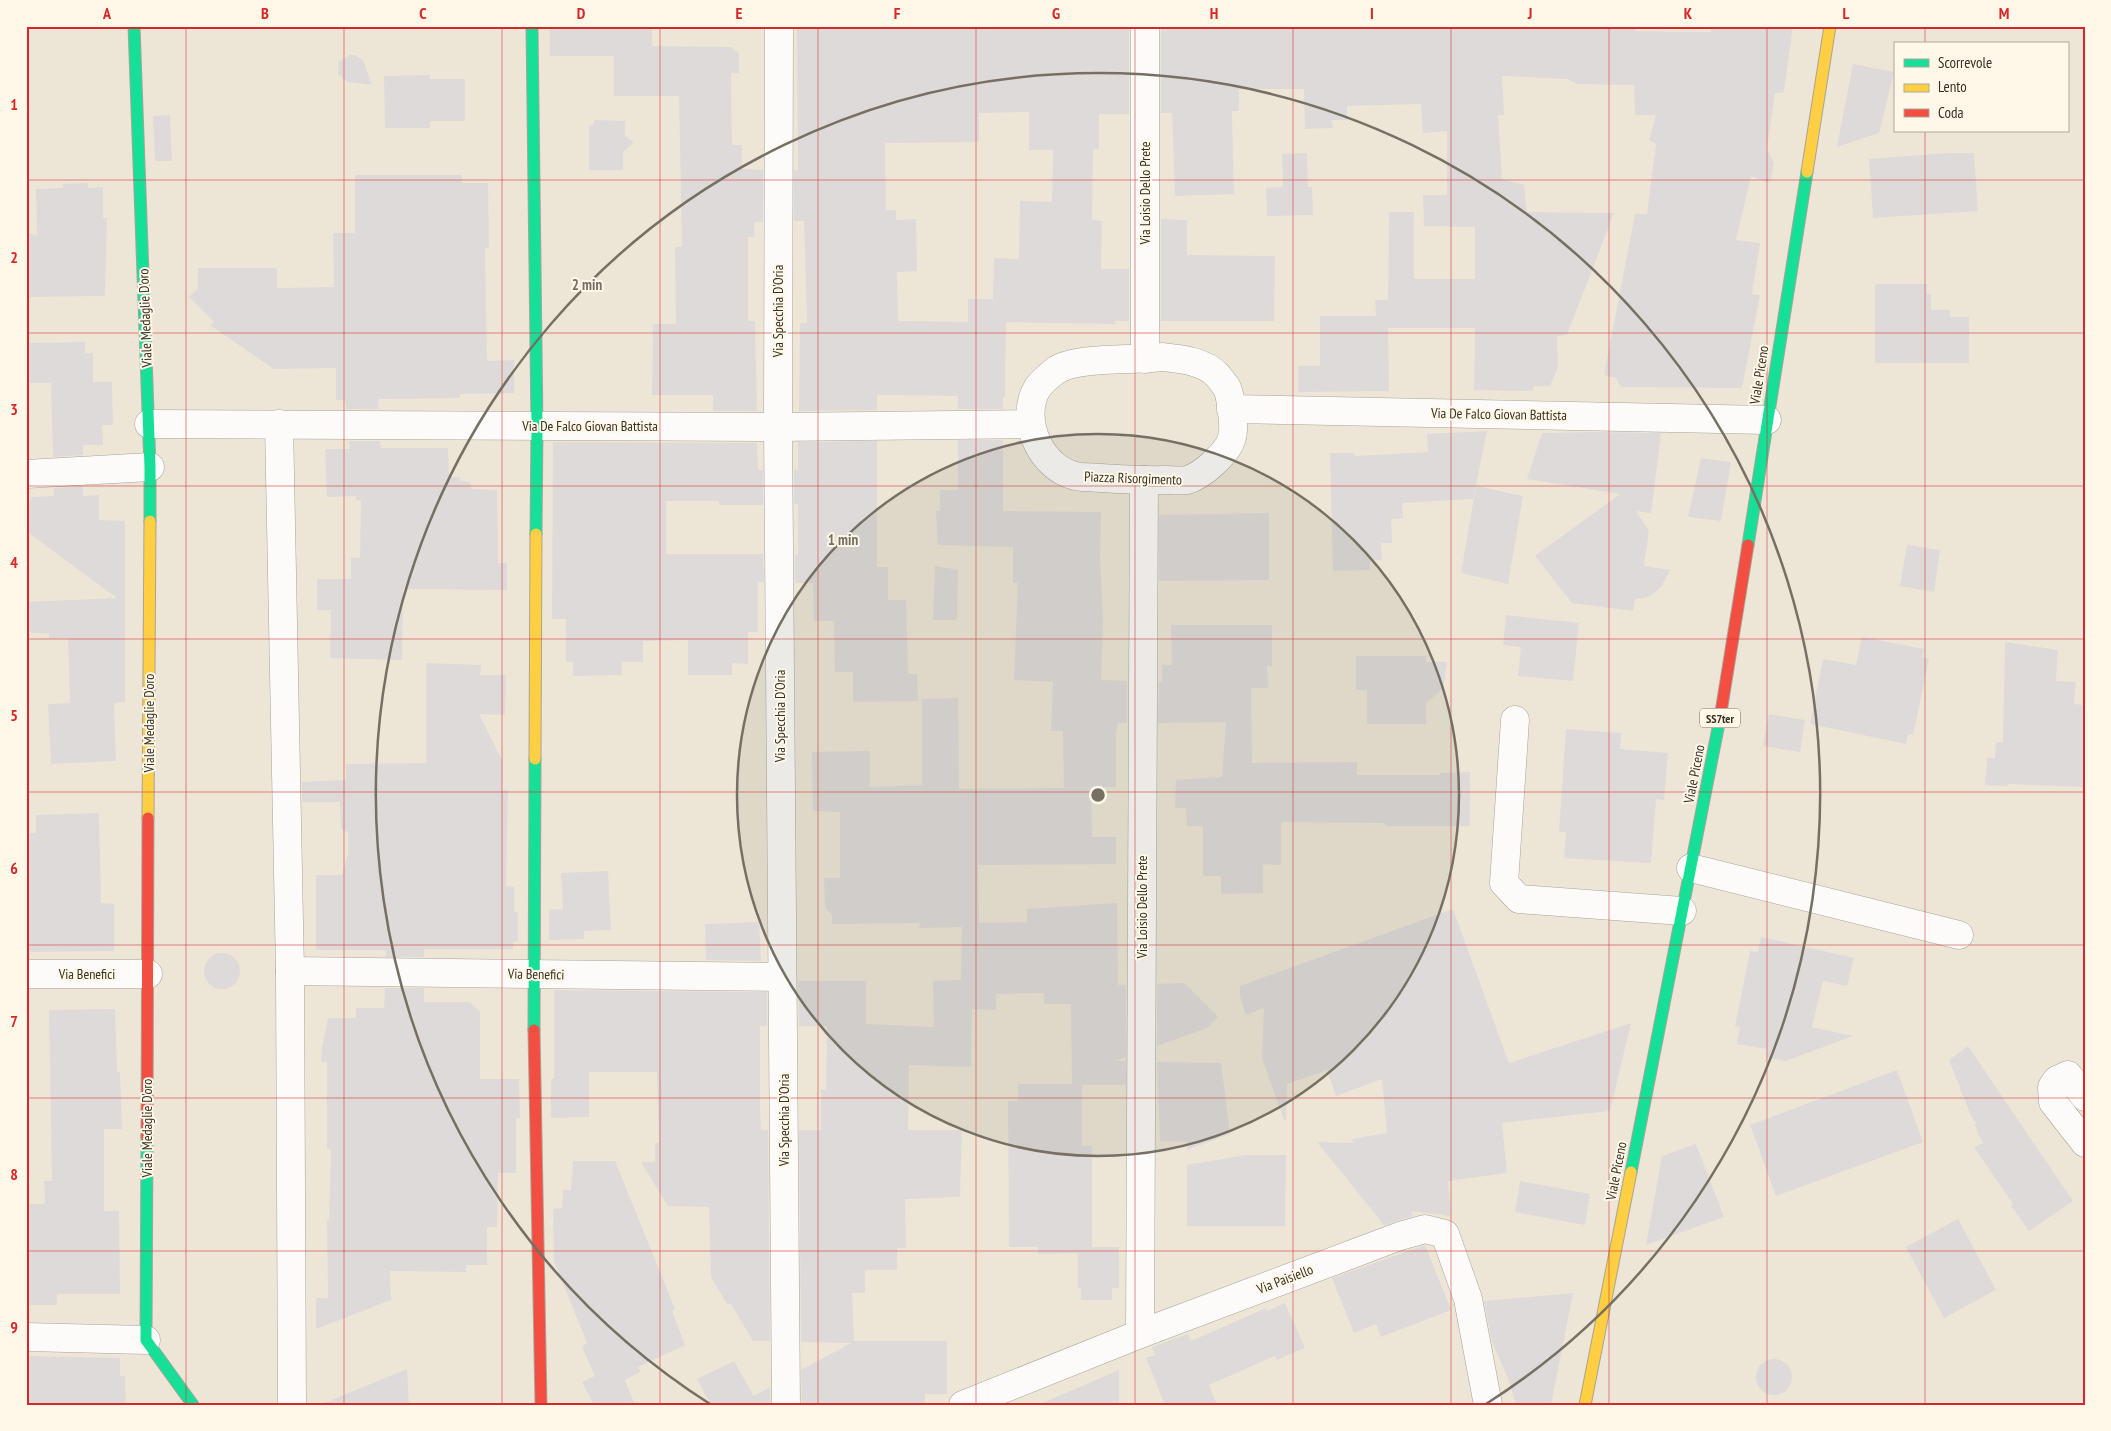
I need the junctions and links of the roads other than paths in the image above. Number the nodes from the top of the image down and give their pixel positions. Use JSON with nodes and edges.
{"nodes":[{"id":1,"x":134,"y":26,"type":"edge"},
{"id":2,"x":532,"y":26,"type":"edge"},
{"id":3,"x":779,"y":26,"type":"edge"},
{"id":4,"x":1144,"y":26,"type":"edge"},
{"id":5,"x":1830,"y":26,"type":"edge"},
{"id":6,"x":1145,"y":359,"type":"junction"},
{"id":7,"x":1231,"y":408,"type":"junction"},
{"id":8,"x":1767,"y":420,"type":"junction"},
{"id":9,"x":149,"y":424,"type":"junction"},
{"id":10,"x":279,"y":424,"type":"junction"},
{"id":11,"x":1031,"y":424,"type":"junction"},
{"id":12,"x":538,"y":426,"type":"junction"},
{"id":13,"x":778,"y":427,"type":"junction"},
{"id":14,"x":150,"y":467,"type":"junction"},
{"id":15,"x":26,"y":474,"type":"edge"},
{"id":16,"x":1144,"y":480,"type":"junction"},
{"id":17,"x":1515,"y":720,"type":"dead end"},
{"id":18,"x":1690,"y":868,"type":"junction"},
{"id":19,"x":1682,"y":911,"type":"junction"},
{"id":20,"x":1959,"y":935,"type":"dead end"},
{"id":21,"x":290,"y":971,"type":"junction"},
{"id":22,"x":26,"y":974,"type":"edge"},
{"id":23,"x":148,"y":974,"type":"junction"},
{"id":24,"x":533,"y":974,"type":"junction"},
{"id":25,"x":782,"y":977,"type":"junction"},
{"id":26,"x":2085,"y":1097,"type":"edge"},
{"id":27,"x":2085,"y":1143,"type":"edge"},
{"id":28,"x":1140,"y":1334,"type":"junction"},
{"id":29,"x":26,"y":1337,"type":"edge"},
{"id":30,"x":146,"y":1340,"type":"junction"},
{"id":31,"x":193,"y":1405,"type":"edge"},
{"id":32,"x":292,"y":1405,"type":"edge"},
{"id":33,"x":540,"y":1405,"type":"edge"},
{"id":34,"x":786,"y":1405,"type":"edge"},
{"id":35,"x":963,"y":1405,"type":"edge"},
{"id":36,"x":1488,"y":1405,"type":"edge"},
{"id":37,"x":1585,"y":1405,"type":"edge"}],
"edges":[{"from":1,"to":9,"type":"street","name":"Viale Medaglie D'oro"},
{"from":2,"to":12,"type":"street"},
{"from":3,"to":13,"type":"street","name":"Via Specchia D'Oria"},
{"from":4,"to":6,"type":"street","name":"Via Loisio Dello Prete"},
{"from":5,"to":8,"type":"street","name":"Viale Piceno","number":"SS7ter"},
{"from":6,"to":7,"type":"street","name":"Piazza Risorgimento"},
{"from":6,"to":11,"type":"street","name":"Piazza Risorgimento"},
{"from":7,"to":8,"type":"street","name":"Via De Falco Giovan Battista"},
{"from":7,"to":16,"type":"street","name":"Piazza Risorgimento"},
{"from":8,"to":18,"type":"street","name":"Viale Piceno","number":"SS7ter"},
{"from":9,"to":10,"type":"street","name":"Via De Falco Giovan Battista"},
{"from":9,"to":14,"type":"street","name":"Viale Medaglie D'oro"},
{"from":10,"to":12,"type":"street","name":"Via De Falco Giovan Battista"},
{"from":10,"to":21,"type":"street"},
{"from":11,"to":13,"type":"street","name":"Via De Falco Giovan Battista"},
{"from":11,"to":16,"type":"street","name":"Piazza Risorgimento"},
{"from":12,"to":13,"type":"street","name":"Via De Falco Giovan Battista"},
{"from":12,"to":24,"type":"street"},
{"from":13,"to":25,"type":"street","name":"Via Specchia D'Oria"},
{"from":14,"to":15,"type":"street"},
{"from":14,"to":23,"type":"street","name":"Viale Medaglie D'oro"},
{"from":16,"to":28,"type":"street","name":"Via Loisio Dello Prete"},
{"from":17,"to":19,"type":"street"},
{"from":18,"to":19,"type":"street","name":"Viale Piceno","number":"SS7ter"},
{"from":18,"to":20,"type":"street"},
{"from":19,"to":37,"type":"street","name":"Viale Piceno","number":"SS7ter"},
{"from":21,"to":24,"type":"street","name":"Via Benefici"},
{"from":21,"to":32,"type":"street"},
{"from":22,"to":23,"type":"street","name":"Via Benefici"},
{"from":23,"to":30,"type":"street","name":"Viale Medaglie D'oro"},
{"from":24,"to":25,"type":"street","name":"Via Benefici"},
{"from":24,"to":33,"type":"street"},
{"from":25,"to":34,"type":"street","name":"Via Specchia D'Oria"},
{"from":26,"to":27,"type":"street"},
{"from":28,"to":35,"type":"street","name":"Via Paisiello"},
{"from":28,"to":36,"type":"street","name":"Via Paisiello"},
{"from":29,"to":30,"type":"street"},
{"from":30,"to":31,"type":"street"}]}
